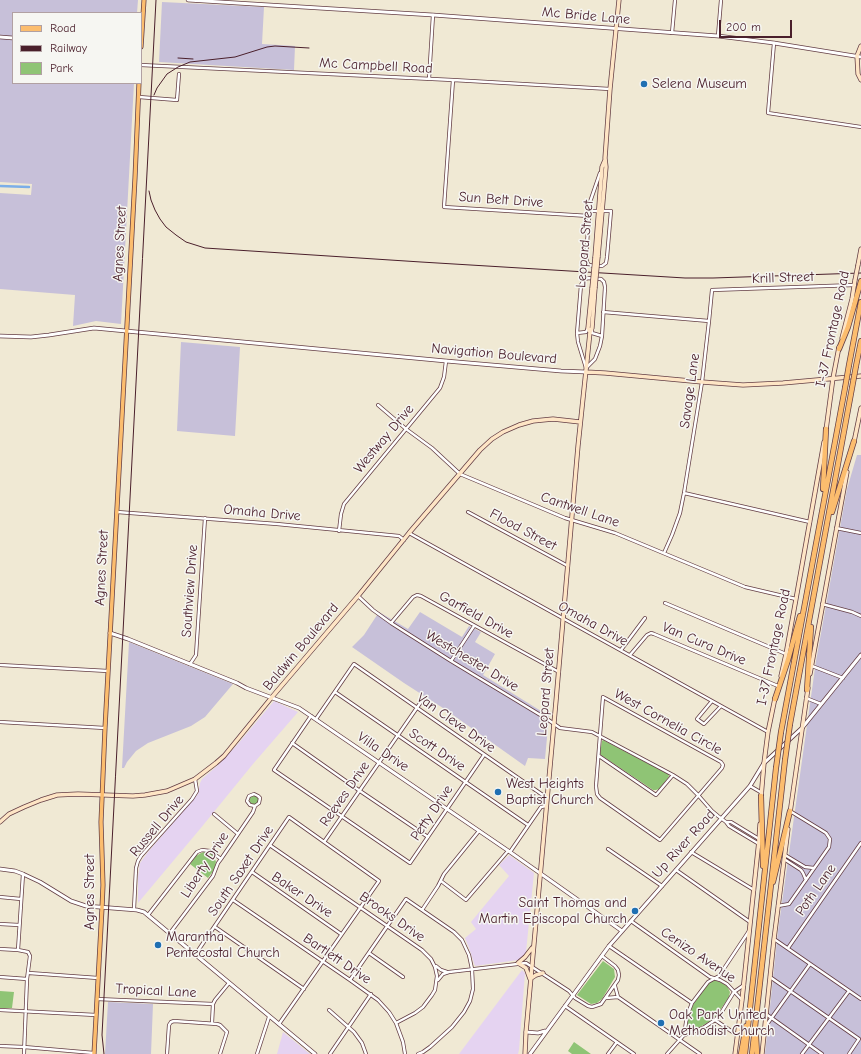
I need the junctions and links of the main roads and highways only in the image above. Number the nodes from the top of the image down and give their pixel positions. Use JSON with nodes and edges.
{"nodes":[{"id":1,"x":144,"y":0,"type":"edge"},
{"id":2,"x":619,"y":0,"type":"edge"},
{"id":3,"x":142,"y":30,"type":"edge"},
{"id":4,"x":861,"y":46,"type":"edge"},
{"id":5,"x":859,"y":56,"type":"edge"},
{"id":6,"x":861,"y":80,"type":"edge"},
{"id":7,"x":139,"y":84,"type":"edge"},
{"id":8,"x":605,"y":158,"type":"junction"},
{"id":9,"x":601,"y":211,"type":"junction"},
{"id":10,"x":861,"y":249,"type":"edge"},
{"id":11,"x":861,"y":282,"type":"edge"},
{"id":12,"x":861,"y":302,"type":"edge"},
{"id":13,"x":861,"y":341,"type":"edge"},
{"id":14,"x":839,"y":349,"type":"junction"},
{"id":15,"x":586,"y":370,"type":"junction"},
{"id":16,"x":861,"y":376,"type":"edge"},
{"id":17,"x":833,"y":378,"type":"junction"},
{"id":18,"x":861,"y":408,"type":"edge"},
{"id":19,"x":580,"y":422,"type":"junction"},
{"id":20,"x":826,"y":429,"type":"junction"},
{"id":21,"x":854,"y":441,"type":"junction"},
{"id":22,"x":822,"y":508,"type":"junction"},
{"id":23,"x":826,"y":530,"type":"junction"},
{"id":24,"x":810,"y":574,"type":"junction"},
{"id":25,"x":814,"y":593,"type":"junction"},
{"id":26,"x":807,"y":690,"type":"junction"},
{"id":27,"x":775,"y":699,"type":"junction"},
{"id":28,"x":102,"y":794,"type":"junction"},
{"id":29,"x":762,"y":794,"type":"junction"},
{"id":30,"x":790,"y":811,"type":"junction"},
{"id":31,"x":0,"y":822,"type":"edge"},
{"id":32,"x":764,"y":884,"type":"junction"},
{"id":33,"x":770,"y":893,"type":"junction"},
{"id":34,"x":533,"y":946,"type":"junction"},
{"id":35,"x":543,"y":974,"type":"road end"},
{"id":36,"x":530,"y":980,"type":"junction"},
{"id":37,"x":753,"y":991,"type":"junction"},
{"id":38,"x":755,"y":1023,"type":"junction"},
{"id":39,"x":94,"y":1054,"type":"edge"},
{"id":40,"x":525,"y":1054,"type":"edge"},
{"id":41,"x":735,"y":1054,"type":"edge"},
{"id":42,"x":741,"y":1054,"type":"edge"},
{"id":43,"x":746,"y":1054,"type":"edge"},
{"id":44,"x":752,"y":1054,"type":"edge"},
{"id":45,"x":761,"y":1054,"type":"edge"}],
"edges":[{"from":1,"to":3,"type":"main road"},
{"from":2,"to":8,"type":"main road","name":"Leopard Street"},
{"from":4,"to":5,"type":"main road"},
{"from":5,"to":6,"type":"main road"},
{"from":7,"to":28,"type":"main road","name":"Agnes Street"},
{"from":8,"to":9,"type":"main road","name":"Leopard Street"},
{"from":8,"to":9,"type":"main road","name":"Leopard Street"},
{"from":9,"to":15,"type":"main road","name":"Leopard Street","bridge":true},
{"from":10,"to":14,"type":"main road","name":"I-37 Frontage Road","bridge":true},
{"from":11,"to":14,"type":"highway"},
{"from":12,"to":22,"type":"highway","bridge":true},
{"from":13,"to":23,"type":"highway","bridge":true},
{"from":14,"to":17,"type":"main road","name":"I-37 Frontage Road"},
{"from":15,"to":17,"type":"main road","name":"Navigation Boulevard"},
{"from":15,"to":19,"type":"main road","name":"Leopard Street"},
{"from":16,"to":17,"type":"main road","name":"Navigation Boulevard"},
{"from":17,"to":20,"type":"main road","name":"I-37 Frontage Road"},
{"from":18,"to":21,"type":"main road"},
{"from":19,"to":28,"type":"main road","name":"Baldwin Boulevard"},
{"from":19,"to":34,"type":"main road","name":"Leopard Street"},
{"from":20,"to":22,"type":"highway"},
{"from":20,"to":27,"type":"main road","name":"I-37 Frontage Road"},
{"from":21,"to":23,"type":"highway"},
{"from":21,"to":26,"type":"main road"},
{"from":22,"to":24,"type":"highway"},
{"from":23,"to":25,"type":"highway"},
{"from":24,"to":27,"type":"highway"},
{"from":24,"to":32,"type":"highway","bridge":true},
{"from":25,"to":26,"type":"highway"},
{"from":25,"to":33,"type":"highway","bridge":true},
{"from":26,"to":30,"type":"main road"},
{"from":27,"to":29,"type":"main road","name":"I-37 Frontage Road"},
{"from":28,"to":31,"type":"main road","name":"Baldwin Boulevard"},
{"from":28,"to":39,"type":"main road","name":"Agnes Street"},
{"from":29,"to":32,"type":"highway"},
{"from":29,"to":41,"type":"main road","name":"I-37 Frontage Road"},
{"from":30,"to":33,"type":"highway"},
{"from":30,"to":45,"type":"main road"},
{"from":32,"to":37,"type":"highway"},
{"from":33,"to":38,"type":"highway"},
{"from":34,"to":36,"type":"main road","name":"Leopard Street"},
{"from":34,"to":36,"type":"main road"},
{"from":35,"to":36,"type":"main road"},
{"from":36,"to":40,"type":"main road","name":"Leopard Street"},
{"from":37,"to":42,"type":"highway"},
{"from":37,"to":43,"type":"highway"},
{"from":38,"to":44,"type":"highway"},
{"from":38,"to":45,"type":"highway"}]}
